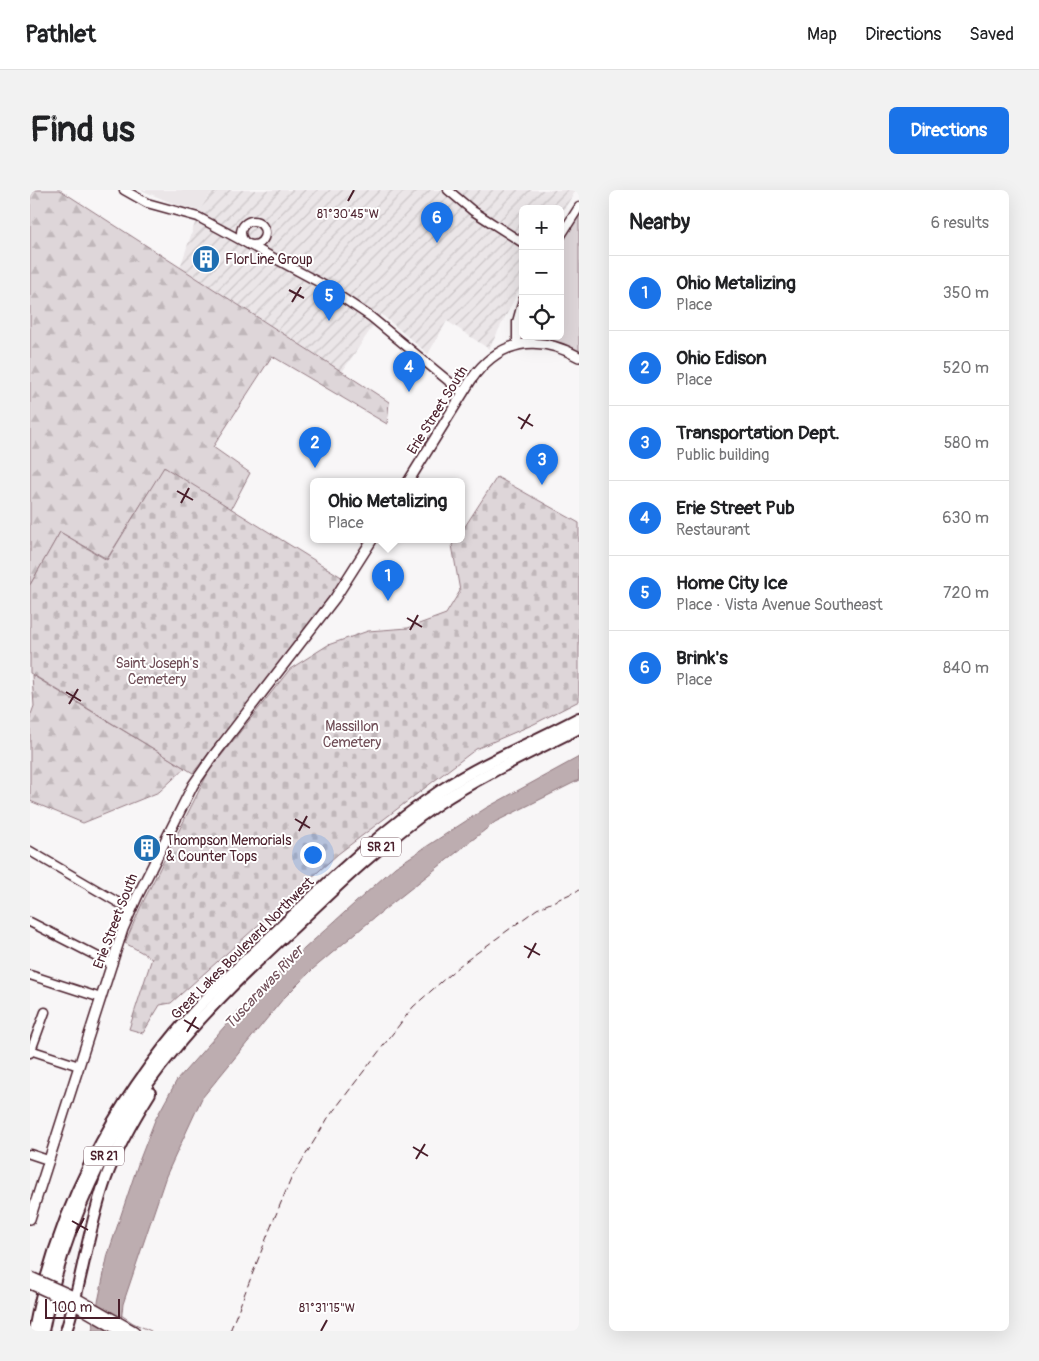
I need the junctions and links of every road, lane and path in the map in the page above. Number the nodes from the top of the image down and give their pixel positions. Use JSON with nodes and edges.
{"nodes":[{"id":1,"x":124,"y":190,"type":"edge"},
{"id":2,"x":135,"y":190,"type":"edge"},
{"id":3,"x":448,"y":190,"type":"edge"},
{"id":4,"x":579,"y":207,"type":"edge"},
{"id":5,"x":166,"y":208,"type":"junction"},
{"id":6,"x":564,"y":231,"type":"edge"},
{"id":7,"x":519,"y":240,"type":"edge"},
{"id":8,"x":519,"y":315,"type":"edge"},
{"id":9,"x":517,"y":345,"type":"junction"},
{"id":10,"x":579,"y":357,"type":"edge"},
{"id":11,"x":463,"y":393,"type":"junction"},
{"id":12,"x":410,"y":478,"type":"edge"},
{"id":13,"x":370,"y":543,"type":"edge"},
{"id":14,"x":579,"y":712,"type":"edge"},
{"id":15,"x":579,"y":718,"type":"edge"},
{"id":16,"x":579,"y":728,"type":"edge"},
{"id":17,"x":532,"y":741,"type":"junction"},
{"id":18,"x":30,"y":851,"type":"edge"},
{"id":19,"x":130,"y":910,"type":"junction"},
{"id":20,"x":30,"y":922,"type":"edge"},
{"id":21,"x":112,"y":964,"type":"junction"},
{"id":22,"x":30,"y":975,"type":"edge"},
{"id":23,"x":101,"y":998,"type":"junction"},
{"id":24,"x":212,"y":1006,"type":"junction"},
{"id":25,"x":45,"y":1012,"type":"dead end"},
{"id":26,"x":30,"y":1051,"type":"edge"},
{"id":27,"x":79,"y":1066,"type":"junction"},
{"id":28,"x":30,"y":1154,"type":"edge"},
{"id":29,"x":48,"y":1160,"type":"junction"},
{"id":30,"x":30,"y":1219,"type":"edge"},
{"id":31,"x":30,"y":1279,"type":"edge"},
{"id":32,"x":72,"y":1300,"type":"junction"},
{"id":33,"x":87,"y":1308,"type":"junction"},
{"id":34,"x":34,"y":1331,"type":"edge"},
{"id":35,"x":43,"y":1331,"type":"edge"},
{"id":36,"x":66,"y":1331,"type":"edge"},
{"id":37,"x":120,"y":1331,"type":"edge"},
{"id":38,"x":134,"y":1331,"type":"edge"}],
"edges":[{"from":1,"to":5,"type":"street"},
{"from":2,"to":5,"type":"street"},
{"from":3,"to":7,"type":"street"},
{"from":4,"to":6,"type":"street"},
{"from":5,"to":11,"type":"street"},
{"from":8,"to":9,"type":"street"},
{"from":9,"to":10,"type":"main road","name":"Erie Street South"},
{"from":9,"to":11,"type":"main road","name":"Erie Street South"},
{"from":11,"to":12,"type":"main road","name":"Erie Street South"},
{"from":13,"to":19,"type":"main road","name":"Erie Street South"},
{"from":14,"to":17,"type":"highway"},
{"from":15,"to":17,"type":"highway","name":"Great Lakes Boulevard Northwest","number":"SR 21"},
{"from":16,"to":24,"type":"highway","name":"Great Lakes Boulevard Northwest","number":"SR 21"},
{"from":17,"to":34,"type":"highway","name":"Great Lakes Boulevard Northwest","number":"SR 21"},
{"from":18,"to":19,"type":"street"},
{"from":19,"to":21,"type":"main road","name":"Erie Street South"},
{"from":20,"to":21,"type":"street"},
{"from":21,"to":23,"type":"main road","name":"Erie Street South"},
{"from":22,"to":23,"type":"street"},
{"from":23,"to":27,"type":"main road","name":"Erie Street South"},
{"from":24,"to":32,"type":"highway"},
{"from":24,"to":35,"type":"highway","name":"Great Lakes Boulevard Northwest","number":"SR 21"},
{"from":25,"to":26,"type":"street"},
{"from":26,"to":27,"type":"street"},
{"from":27,"to":29,"type":"main road","name":"Erie Street South"},
{"from":28,"to":29,"type":"street"},
{"from":29,"to":30,"type":"main road","name":"Erie Street South"},
{"from":31,"to":32,"type":"main road","bridge":true},
{"from":32,"to":33,"type":"main road"},
{"from":32,"to":36,"type":"highway"},
{"from":33,"to":37,"type":"main road"},
{"from":33,"to":38,"type":"main road"}]}
